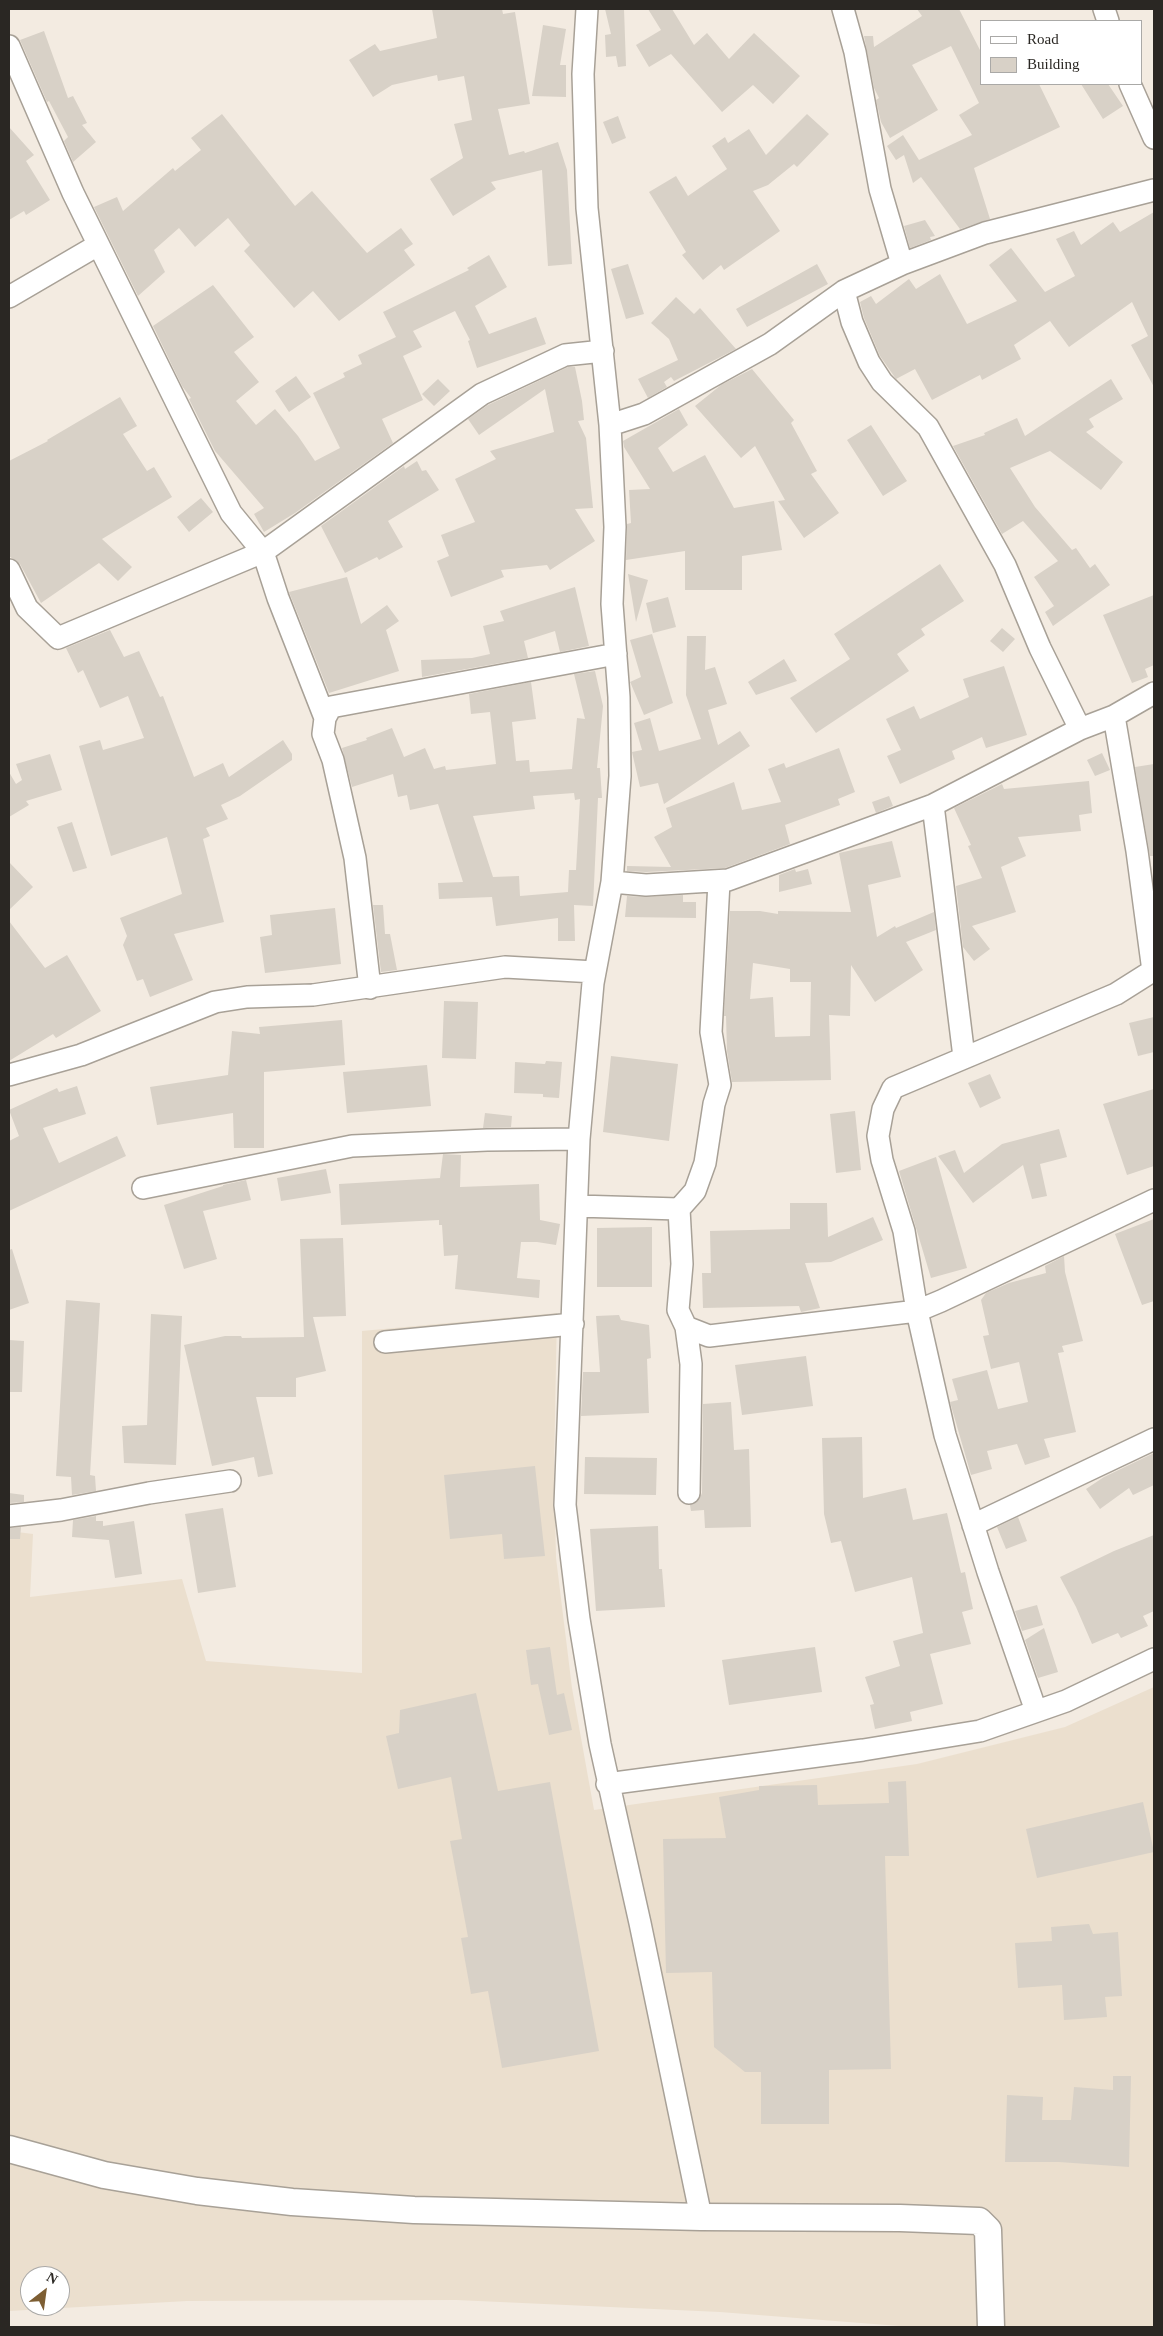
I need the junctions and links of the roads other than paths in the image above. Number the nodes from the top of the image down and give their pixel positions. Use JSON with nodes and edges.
{"nodes":[{"id":1,"x":587,"y":9,"type":"edge"},
{"id":2,"x":843,"y":9,"type":"edge"},
{"id":3,"x":9,"y":46,"type":"edge"},
{"id":4,"x":1130,"y":85,"type":"edge"},
{"id":5,"x":1154,"y":138,"type":"edge"},
{"id":6,"x":1154,"y":190,"type":"edge"},
{"id":7,"x":98,"y":245,"type":"junction"},
{"id":8,"x":902,"y":264,"type":"junction"},
{"id":9,"x":844,"y":290,"type":"junction"},
{"id":10,"x":9,"y":297,"type":"edge"},
{"id":11,"x":603,"y":351,"type":"junction"},
{"id":12,"x":610,"y":425,"type":"junction"},
{"id":13,"x":264,"y":552,"type":"junction"},
{"id":14,"x":9,"y":570,"type":"edge"},
{"id":15,"x":616,"y":654,"type":"junction"},
{"id":16,"x":1154,"y":693,"type":"edge"},
{"id":17,"x":1114,"y":716,"type":"junction"},
{"id":18,"x":325,"y":718,"type":"junction"},
{"id":19,"x":1080,"y":730,"type":"junction"},
{"id":20,"x":933,"y":805,"type":"junction"},
{"id":21,"x":612,"y":882,"type":"junction"},
{"id":22,"x":719,"y":882,"type":"junction"},
{"id":23,"x":1154,"y":971,"type":"edge"},
{"id":24,"x":596,"y":972,"type":"junction"},
{"id":25,"x":370,"y":988,"type":"junction"},
{"id":26,"x":964,"y":1056,"type":"junction"},
{"id":27,"x":9,"y":1075,"type":"edge"},
{"id":28,"x":579,"y":1139,"type":"junction"},
{"id":29,"x":143,"y":1188,"type":"dead end"},
{"id":30,"x":1154,"y":1200,"type":"edge"},
{"id":31,"x":577,"y":1206,"type":"junction"},
{"id":32,"x":679,"y":1209,"type":"junction"},
{"id":33,"x":917,"y":1311,"type":"junction"},
{"id":34,"x":572,"y":1324,"type":"junction"},
{"id":35,"x":686,"y":1327,"type":"junction"},
{"id":36,"x":385,"y":1342,"type":"dead end"},
{"id":37,"x":1154,"y":1439,"type":"edge"},
{"id":38,"x":230,"y":1481,"type":"dead end"},
{"id":39,"x":689,"y":1493,"type":"dead end"},
{"id":40,"x":9,"y":1516,"type":"edge"},
{"id":41,"x":973,"y":1525,"type":"junction"},
{"id":42,"x":1154,"y":1659,"type":"edge"},
{"id":43,"x":1036,"y":1712,"type":"junction"},
{"id":44,"x":608,"y":1784,"type":"junction"},
{"id":45,"x":9,"y":2149,"type":"edge"},
{"id":46,"x":701,"y":2216,"type":"junction"},
{"id":47,"x":991,"y":2327,"type":"edge"}],
"edges":[{"from":1,"to":11,"type":"street"},
{"from":2,"to":8,"type":"street"},
{"from":3,"to":7,"type":"street"},
{"from":4,"to":5,"type":"street"},
{"from":6,"to":8,"type":"street"},
{"from":7,"to":10,"type":"street"},
{"from":7,"to":13,"type":"street"},
{"from":8,"to":9,"type":"street"},
{"from":9,"to":12,"type":"street"},
{"from":9,"to":19,"type":"street"},
{"from":11,"to":12,"type":"street"},
{"from":11,"to":13,"type":"street"},
{"from":12,"to":15,"type":"street"},
{"from":13,"to":14,"type":"street"},
{"from":13,"to":18,"type":"street"},
{"from":15,"to":18,"type":"street"},
{"from":15,"to":21,"type":"street"},
{"from":16,"to":17,"type":"street"},
{"from":17,"to":19,"type":"street"},
{"from":17,"to":23,"type":"street"},
{"from":18,"to":25,"type":"street"},
{"from":19,"to":20,"type":"street"},
{"from":20,"to":22,"type":"street"},
{"from":20,"to":26,"type":"street"},
{"from":21,"to":22,"type":"street"},
{"from":21,"to":24,"type":"street"},
{"from":22,"to":32,"type":"street"},
{"from":23,"to":26,"type":"street"},
{"from":24,"to":25,"type":"street"},
{"from":24,"to":28,"type":"street"},
{"from":25,"to":27,"type":"street"},
{"from":26,"to":33,"type":"street"},
{"from":28,"to":29,"type":"street"},
{"from":28,"to":31,"type":"street"},
{"from":30,"to":33,"type":"street"},
{"from":31,"to":32,"type":"street"},
{"from":31,"to":34,"type":"street"},
{"from":32,"to":35,"type":"street"},
{"from":33,"to":35,"type":"street"},
{"from":33,"to":41,"type":"street"},
{"from":34,"to":36,"type":"street"},
{"from":34,"to":44,"type":"street"},
{"from":35,"to":39,"type":"street"},
{"from":37,"to":41,"type":"street"},
{"from":38,"to":40,"type":"street"},
{"from":41,"to":43,"type":"street"},
{"from":42,"to":43,"type":"street"},
{"from":43,"to":44,"type":"street"},
{"from":44,"to":46,"type":"street"},
{"from":45,"to":46,"type":"street"},
{"from":46,"to":47,"type":"street"}]}
